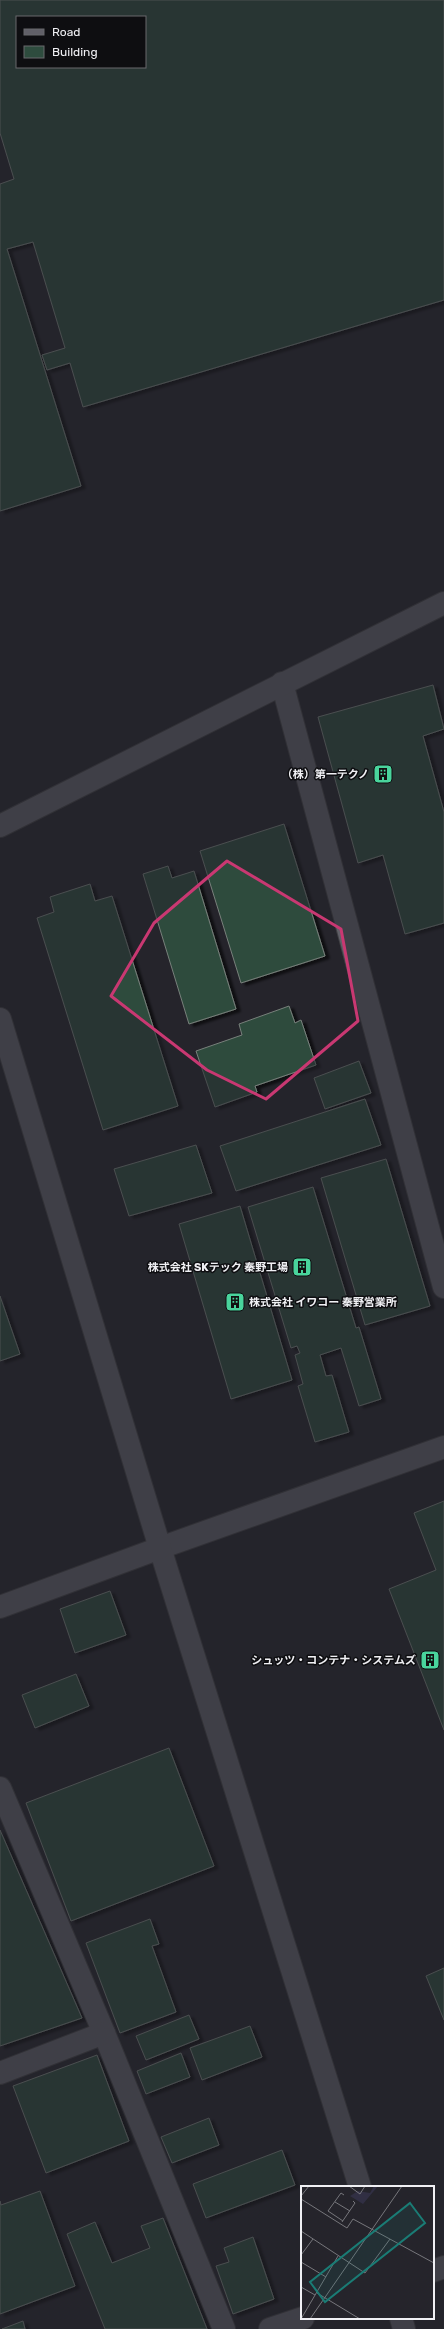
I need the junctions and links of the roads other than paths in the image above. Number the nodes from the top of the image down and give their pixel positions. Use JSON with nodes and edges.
{"nodes":[{"id":1,"x":444,"y":603,"type":"edge"},
{"id":2,"x":282,"y":683,"type":"junction"},
{"id":3,"x":0,"y":826,"type":"edge"},
{"id":4,"x":0,"y":1019,"type":"edge"},
{"id":5,"x":444,"y":1287,"type":"edge"},
{"id":6,"x":444,"y":1447,"type":"edge"},
{"id":7,"x":160,"y":1548,"type":"junction"},
{"id":8,"x":0,"y":1607,"type":"edge"},
{"id":9,"x":0,"y":1788,"type":"edge"},
{"id":10,"x":104,"y":2033,"type":"junction"},
{"id":11,"x":0,"y":2073,"type":"edge"},
{"id":12,"x":360,"y":2186,"type":"edge"},
{"id":13,"x":444,"y":2267,"type":"edge"},
{"id":14,"x":434,"y":2271,"type":"edge"},
{"id":15,"x":301,"y":2319,"type":"edge"},
{"id":16,"x":401,"y":2319,"type":"edge"},
{"id":17,"x":224,"y":2329,"type":"edge"},
{"id":18,"x":270,"y":2329,"type":"edge"},
{"id":19,"x":404,"y":2329,"type":"edge"}],
"edges":[{"from":1,"to":2,"type":"street"},
{"from":2,"to":3,"type":"street"},
{"from":2,"to":5,"type":"street"},
{"from":4,"to":7,"type":"street"},
{"from":6,"to":7,"type":"street"},
{"from":7,"to":8,"type":"street"},
{"from":7,"to":12,"type":"street"},
{"from":9,"to":10,"type":"street"},
{"from":10,"to":11,"type":"street"},
{"from":10,"to":17,"type":"street"},
{"from":13,"to":14,"type":"street"},
{"from":15,"to":18,"type":"street"},
{"from":16,"to":19,"type":"street"}]}
